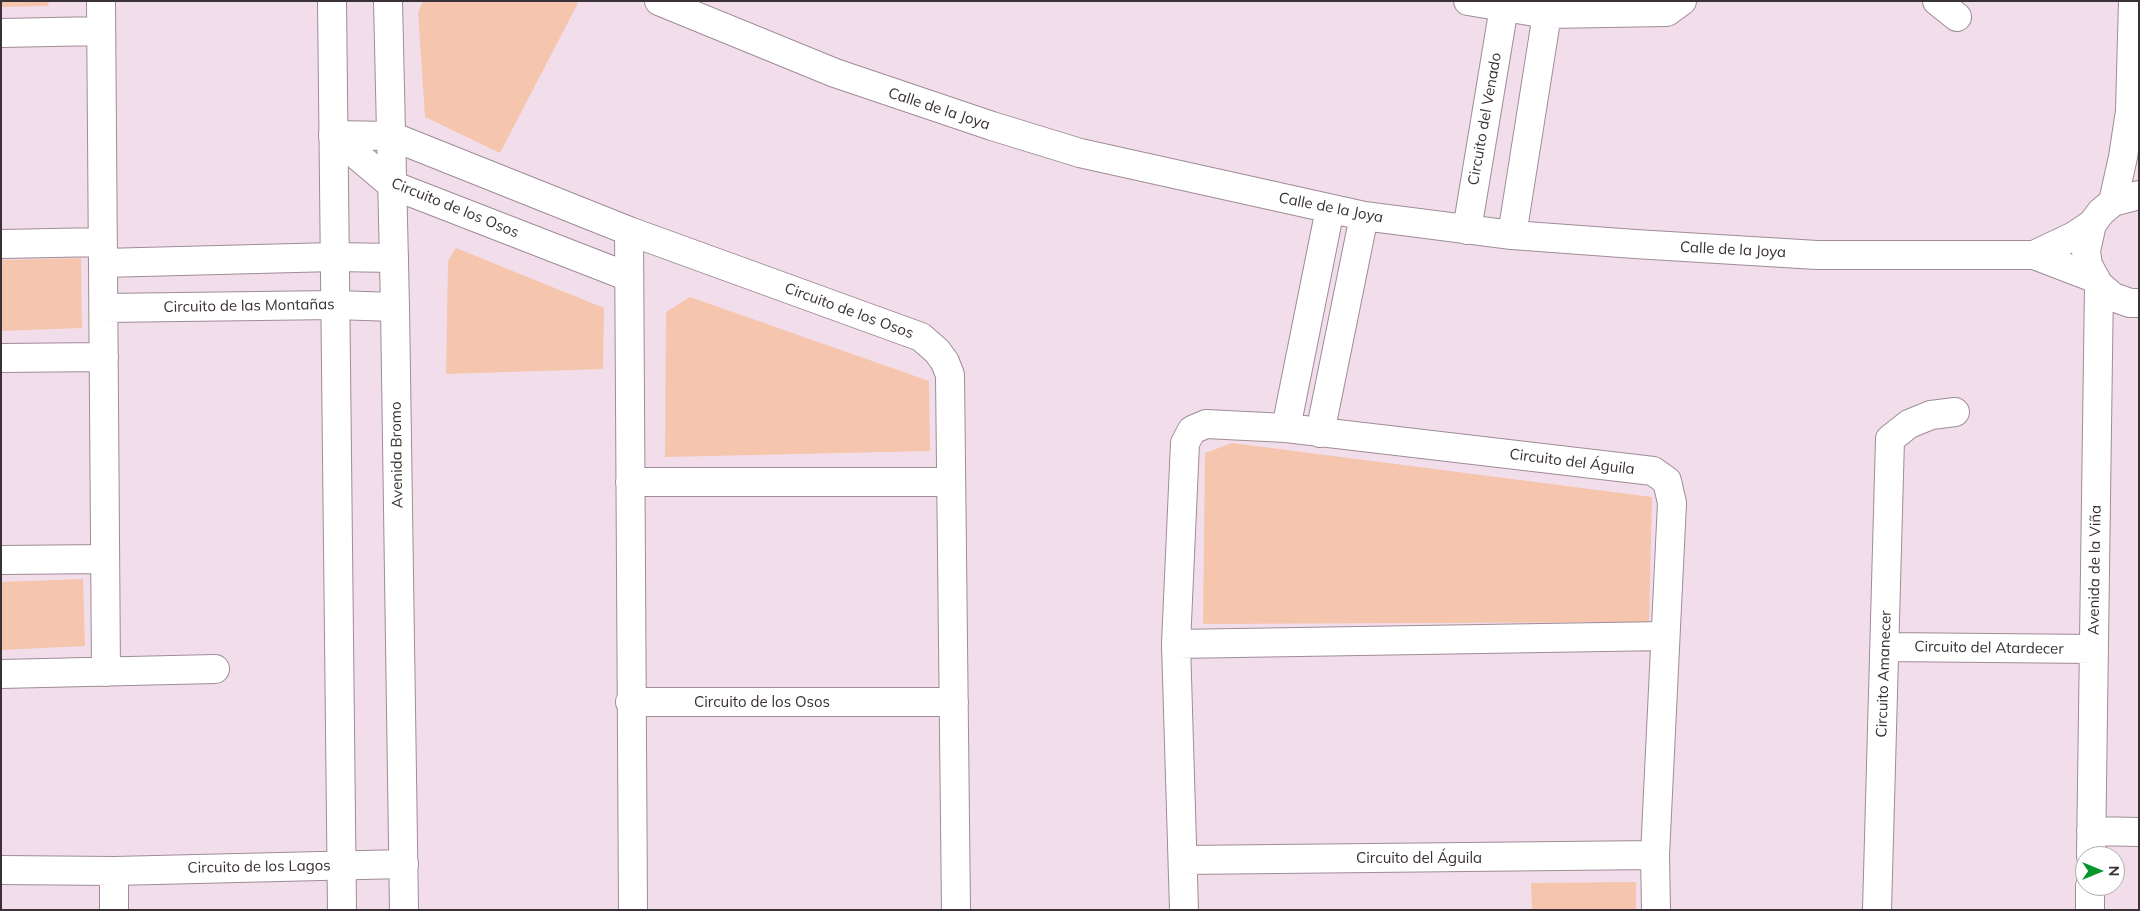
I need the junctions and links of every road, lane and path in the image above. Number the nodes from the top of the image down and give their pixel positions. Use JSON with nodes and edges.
{"nodes":[{"id":1,"x":101,"y":1,"type":"edge"},
{"id":2,"x":332,"y":1,"type":"edge"},
{"id":3,"x":388,"y":1,"type":"edge"},
{"id":4,"x":659,"y":1,"type":"edge"},
{"id":5,"x":1468,"y":1,"type":"edge"},
{"id":6,"x":1682,"y":1,"type":"edge"},
{"id":7,"x":2133,"y":1,"type":"edge"},
{"id":8,"x":1504,"y":8,"type":"junction"},
{"id":9,"x":1547,"y":14,"type":"junction"},
{"id":10,"x":101,"y":31,"type":"junction"},
{"id":11,"x":1,"y":33,"type":"edge"},
{"id":12,"x":333,"y":135,"type":"junction"},
{"id":13,"x":391,"y":136,"type":"junction"},
{"id":14,"x":392,"y":185,"type":"junction"},
{"id":15,"x":2126,"y":198,"type":"edge"},
{"id":16,"x":1330,"y":209,"type":"junction"},
{"id":17,"x":1364,"y":216,"type":"junction"},
{"id":18,"x":2092,"y":224,"type":"junction"},
{"id":19,"x":1466,"y":230,"type":"junction"},
{"id":20,"x":629,"y":231,"type":"junction"},
{"id":21,"x":1512,"y":235,"type":"junction"},
{"id":22,"x":1,"y":244,"type":"edge"},
{"id":23,"x":103,"y":253,"type":"junction"},
{"id":24,"x":2034,"y":254,"type":"junction"},
{"id":25,"x":334,"y":257,"type":"junction"},
{"id":26,"x":394,"y":258,"type":"junction"},
{"id":27,"x":629,"y":277,"type":"junction"},
{"id":28,"x":2096,"y":281,"type":"junction"},
{"id":29,"x":2139,"y":303,"type":"edge"},
{"id":30,"x":335,"y":305,"type":"junction"},
{"id":31,"x":395,"y":307,"type":"junction"},
{"id":32,"x":104,"y":308,"type":"junction"},
{"id":33,"x":104,"y":357,"type":"junction"},
{"id":34,"x":1,"y":358,"type":"edge"},
{"id":35,"x":1955,"y":412,"type":"dead end"},
{"id":36,"x":1286,"y":428,"type":"junction"},
{"id":37,"x":1320,"y":433,"type":"junction"},
{"id":38,"x":630,"y":482,"type":"junction"},
{"id":39,"x":951,"y":482,"type":"junction"},
{"id":40,"x":105,"y":559,"type":"junction"},
{"id":41,"x":1,"y":560,"type":"edge"},
{"id":42,"x":1665,"y":636,"type":"junction"},
{"id":43,"x":1176,"y":644,"type":"junction"},
{"id":44,"x":1884,"y":647,"type":"junction"},
{"id":45,"x":2094,"y":650,"type":"junction"},
{"id":46,"x":215,"y":669,"type":"dead end"},
{"id":47,"x":106,"y":672,"type":"junction"},
{"id":48,"x":1,"y":674,"type":"edge"},
{"id":49,"x":630,"y":702,"type":"junction"},
{"id":50,"x":954,"y":702,"type":"junction"},
{"id":51,"x":2139,"y":832,"type":"edge"},
{"id":52,"x":2091,"y":844,"type":"edge"},
{"id":53,"x":1655,"y":856,"type":"junction"},
{"id":54,"x":1183,"y":860,"type":"junction"},
{"id":55,"x":404,"y":864,"type":"junction"},
{"id":56,"x":341,"y":866,"type":"junction"},
{"id":57,"x":1,"y":870,"type":"edge"},
{"id":58,"x":114,"y":871,"type":"junction"},
{"id":59,"x":2090,"y":896,"type":"edge"},
{"id":60,"x":114,"y":910,"type":"edge"},
{"id":61,"x":342,"y":910,"type":"edge"},
{"id":62,"x":400,"y":910,"type":"edge"},
{"id":63,"x":404,"y":910,"type":"edge"},
{"id":64,"x":633,"y":910,"type":"edge"},
{"id":65,"x":956,"y":910,"type":"edge"},
{"id":66,"x":1184,"y":910,"type":"edge"},
{"id":67,"x":1656,"y":910,"type":"edge"},
{"id":68,"x":1877,"y":910,"type":"edge"},
{"id":69,"x":2090,"y":910,"type":"edge"}],
"edges":[{"from":1,"to":10,"type":"street"},
{"from":2,"to":12,"type":"street"},
{"from":3,"to":13,"type":"street","name":"Avenida Bromo"},
{"from":4,"to":16,"type":"street","name":"Calle de la Joya"},
{"from":5,"to":8,"type":"street"},
{"from":6,"to":9,"type":"street"},
{"from":7,"to":15,"type":"street"},
{"from":8,"to":9,"type":"street"},
{"from":8,"to":19,"type":"street","name":"Circuito del Venado"},
{"from":9,"to":21,"type":"street"},
{"from":10,"to":11,"type":"street"},
{"from":10,"to":23,"type":"street"},
{"from":12,"to":13,"type":"street","name":"Circuito de los Osos"},
{"from":12,"to":14,"type":"street","name":"Circuito de los Osos"},
{"from":12,"to":25,"type":"street"},
{"from":13,"to":14,"type":"street","name":"Avenida Bromo"},
{"from":13,"to":20,"type":"street","name":"Circuito de los Osos"},
{"from":14,"to":26,"type":"street","name":"Avenida Bromo"},
{"from":14,"to":27,"type":"street","name":"Circuito de los Osos"},
{"from":15,"to":18,"type":"street"},
{"from":16,"to":17,"type":"street","name":"Calle de la Joya"},
{"from":16,"to":36,"type":"street"},
{"from":17,"to":19,"type":"street","name":"Calle de la Joya"},
{"from":17,"to":37,"type":"street"},
{"from":18,"to":24,"type":"street","name":"Calle de la Joya"},
{"from":18,"to":28,"type":"street","name":"Avenida de la Viña"},
{"from":19,"to":21,"type":"street","name":"Calle de la Joya"},
{"from":20,"to":27,"type":"street"},
{"from":20,"to":39,"type":"street","name":"Circuito de los Osos"},
{"from":21,"to":24,"type":"street","name":"Calle de la Joya"},
{"from":22,"to":23,"type":"street"},
{"from":23,"to":25,"type":"street"},
{"from":23,"to":32,"type":"street"},
{"from":24,"to":28,"type":"street","name":"Calle de la Joya"},
{"from":25,"to":26,"type":"street"},
{"from":25,"to":30,"type":"street"},
{"from":26,"to":31,"type":"street","name":"Avenida Bromo"},
{"from":27,"to":38,"type":"street"},
{"from":28,"to":29,"type":"street","name":"Calle de la Joya"},
{"from":28,"to":45,"type":"street","name":"Avenida de la Viña"},
{"from":30,"to":31,"type":"street","name":"Circuito de las Montañas"},
{"from":30,"to":32,"type":"street","name":"Circuito de las Montañas"},
{"from":30,"to":56,"type":"street"},
{"from":31,"to":55,"type":"street","name":"Avenida Bromo"},
{"from":32,"to":33,"type":"street"},
{"from":33,"to":34,"type":"street"},
{"from":33,"to":40,"type":"street"},
{"from":35,"to":44,"type":"street","name":"Circuito Amanecer"},
{"from":36,"to":37,"type":"street","name":"Circuito del Águila"},
{"from":36,"to":43,"type":"street","name":"Circuito del Águila"},
{"from":37,"to":42,"type":"street","name":"Circuito del Águila"},
{"from":38,"to":39,"type":"street"},
{"from":38,"to":49,"type":"street"},
{"from":39,"to":50,"type":"street","name":"Circuito de los Osos"},
{"from":40,"to":41,"type":"street"},
{"from":40,"to":47,"type":"street"},
{"from":42,"to":43,"type":"street"},
{"from":42,"to":53,"type":"street","name":"Circuito del Águila"},
{"from":43,"to":54,"type":"street","name":"Circuito del Águila"},
{"from":44,"to":45,"type":"street","name":"Circuito del Atardecer"},
{"from":44,"to":68,"type":"street","name":"Circuito Amanecer"},
{"from":45,"to":52,"type":"street","name":"Avenida de la Viña"},
{"from":46,"to":47,"type":"street"},
{"from":47,"to":48,"type":"street"},
{"from":49,"to":50,"type":"street","name":"Circuito de los Osos"},
{"from":49,"to":64,"type":"street"},
{"from":50,"to":65,"type":"street","name":"Circuito de los Osos"},
{"from":51,"to":52,"type":"street"},
{"from":53,"to":54,"type":"street","name":"Circuito del Águila"},
{"from":53,"to":67,"type":"street","name":"Circuito del Águila"},
{"from":54,"to":66,"type":"street","name":"Circuito del Águila"},
{"from":55,"to":56,"type":"street","name":"Circuito de los Lagos"},
{"from":55,"to":63,"type":"street","name":"Avenida Bromo"},
{"from":56,"to":58,"type":"street","name":"Circuito de los Lagos"},
{"from":56,"to":61,"type":"street"},
{"from":57,"to":58,"type":"street","name":"Circuito de los Lagos"},
{"from":58,"to":60,"type":"street"},
{"from":59,"to":69,"type":"street"},
{"from":62,"to":63,"type":"street"}]}
